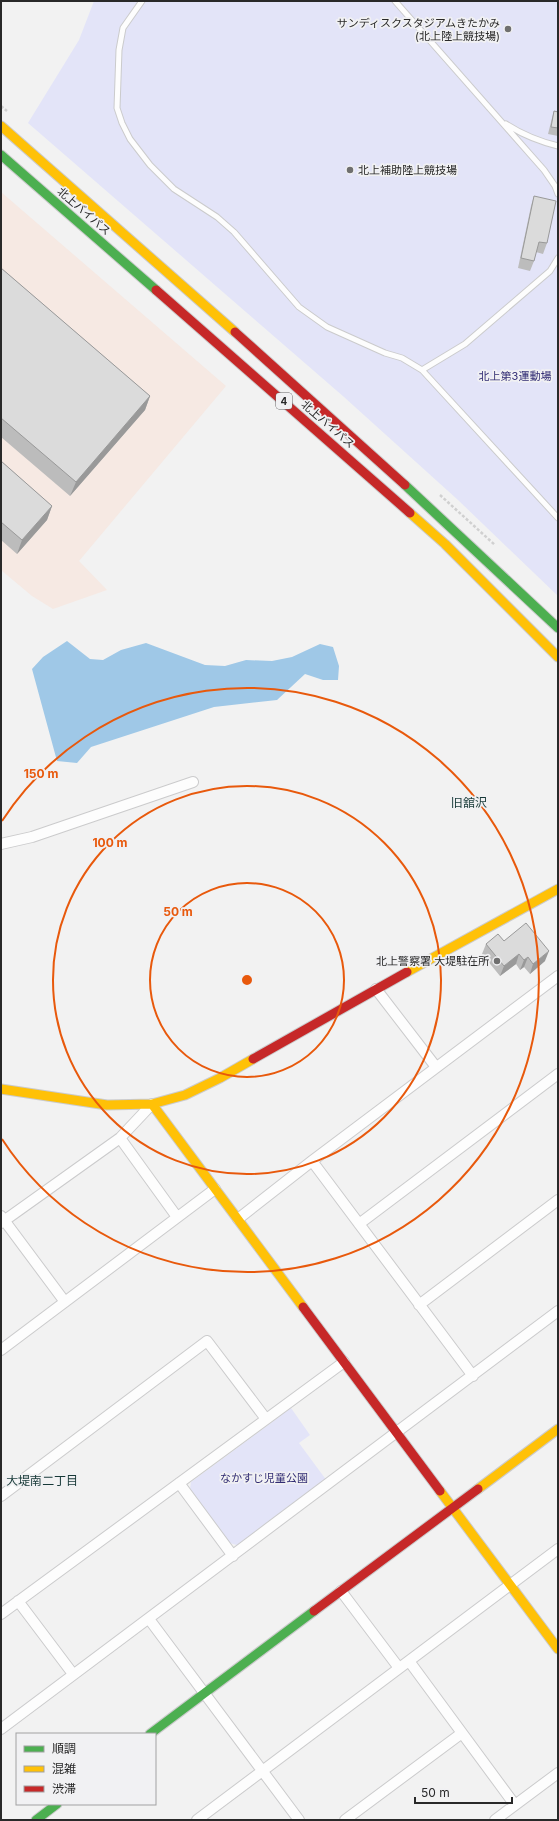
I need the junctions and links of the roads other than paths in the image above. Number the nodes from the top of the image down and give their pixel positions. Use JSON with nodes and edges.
{"nodes":[{"id":1,"x":142,"y":1,"type":"edge"},
{"id":2,"x":395,"y":1,"type":"edge"},
{"id":3,"x":500,"y":120,"type":"junction"},
{"id":4,"x":1,"y":126,"type":"edge"},
{"id":5,"x":558,"y":146,"type":"edge"},
{"id":6,"x":1,"y":155,"type":"edge"},
{"id":7,"x":558,"y":194,"type":"edge"},
{"id":8,"x":558,"y":258,"type":"edge"},
{"id":9,"x":558,"y":264,"type":"edge"},
{"id":10,"x":550,"y":271,"type":"junction"},
{"id":11,"x":422,"y":370,"type":"junction"},
{"id":12,"x":558,"y":518,"type":"edge"},
{"id":13,"x":558,"y":628,"type":"edge"},
{"id":14,"x":558,"y":657,"type":"edge"},
{"id":15,"x":193,"y":782,"type":"dead end"},
{"id":16,"x":1,"y":844,"type":"edge"},
{"id":17,"x":558,"y":889,"type":"edge"},
{"id":18,"x":558,"y":976,"type":"edge"},
{"id":19,"x":376,"y":989,"type":"junction"},
{"id":20,"x":436,"y":1067,"type":"junction"},
{"id":21,"x":558,"y":1074,"type":"edge"},
{"id":22,"x":1,"y":1089,"type":"edge"},
{"id":23,"x":152,"y":1104,"type":"junction"},
{"id":24,"x":120,"y":1138,"type":"junction"},
{"id":25,"x":312,"y":1161,"type":"junction"},
{"id":26,"x":215,"y":1189,"type":"junction"},
{"id":27,"x":558,"y":1200,"type":"edge"},
{"id":28,"x":177,"y":1217,"type":"junction"},
{"id":29,"x":238,"y":1219,"type":"junction"},
{"id":30,"x":2,"y":1220,"type":"edge"},
{"id":31,"x":359,"y":1224,"type":"junction"},
{"id":32,"x":65,"y":1302,"type":"junction"},
{"id":33,"x":419,"y":1305,"type":"junction"},
{"id":34,"x":558,"y":1312,"type":"edge"},
{"id":35,"x":1,"y":1350,"type":"edge"},
{"id":36,"x":344,"y":1362,"type":"junction"},
{"id":37,"x":473,"y":1376,"type":"junction"},
{"id":38,"x":266,"y":1418,"type":"junction"},
{"id":39,"x":558,"y":1429,"type":"edge"},
{"id":40,"x":397,"y":1432,"type":"junction"},
{"id":41,"x":179,"y":1483,"type":"junction"},
{"id":42,"x":1,"y":1496,"type":"edge"},
{"id":43,"x":453,"y":1508,"type":"junction"},
{"id":44,"x":558,"y":1549,"type":"edge"},
{"id":45,"x":233,"y":1556,"type":"junction"},
{"id":46,"x":510,"y":1585,"type":"junction"},
{"id":47,"x":341,"y":1591,"type":"junction"},
{"id":48,"x":18,"y":1601,"type":"junction"},
{"id":49,"x":1,"y":1614,"type":"edge"},
{"id":50,"x":149,"y":1619,"type":"junction"},
{"id":51,"x":558,"y":1649,"type":"edge"},
{"id":52,"x":409,"y":1661,"type":"junction"},
{"id":53,"x":399,"y":1668,"type":"junction"},
{"id":54,"x":73,"y":1674,"type":"junction"},
{"id":55,"x":205,"y":1693,"type":"junction"},
{"id":56,"x":1,"y":1729,"type":"edge"},
{"id":57,"x":151,"y":1733,"type":"edge"},
{"id":58,"x":462,"y":1733,"type":"junction"},
{"id":59,"x":263,"y":1771,"type":"junction"},
{"id":60,"x":558,"y":1773,"type":"edge"},
{"id":61,"x":56,"y":1805,"type":"edge"},
{"id":62,"x":515,"y":1805,"type":"junction"},
{"id":63,"x":36,"y":1820,"type":"edge"},
{"id":64,"x":197,"y":1820,"type":"edge"},
{"id":65,"x":300,"y":1820,"type":"edge"},
{"id":66,"x":345,"y":1820,"type":"edge"},
{"id":67,"x":495,"y":1820,"type":"edge"}],
"edges":[{"from":1,"to":11,"type":"lane"},
{"from":2,"to":3,"type":"lane"},
{"from":3,"to":5,"type":"lane"},
{"from":3,"to":7,"type":"lane"},
{"from":4,"to":13,"type":"main road","name":"北上バイパス","number":"4"},
{"from":6,"to":14,"type":"main road","name":"北上バイパス","number":"4"},
{"from":8,"to":10,"type":"lane"},
{"from":9,"to":10,"type":"lane"},
{"from":10,"to":11,"type":"lane"},
{"from":11,"to":12,"type":"lane"},
{"from":15,"to":16,"type":"street"},
{"from":17,"to":19,"type":"main road"},
{"from":18,"to":20,"type":"street"},
{"from":19,"to":20,"type":"street"},
{"from":19,"to":23,"type":"main road"},
{"from":20,"to":25,"type":"street"},
{"from":21,"to":31,"type":"street"},
{"from":22,"to":23,"type":"main road"},
{"from":23,"to":24,"type":"street"},
{"from":23,"to":26,"type":"main road"},
{"from":24,"to":28,"type":"street"},
{"from":24,"to":30,"type":"street"},
{"from":25,"to":29,"type":"street"},
{"from":25,"to":31,"type":"street"},
{"from":26,"to":28,"type":"street"},
{"from":26,"to":29,"type":"main road"},
{"from":27,"to":33,"type":"street"},
{"from":28,"to":32,"type":"street"},
{"from":29,"to":36,"type":"main road"},
{"from":30,"to":32,"type":"street"},
{"from":31,"to":33,"type":"street"},
{"from":32,"to":35,"type":"street"},
{"from":33,"to":37,"type":"street"},
{"from":34,"to":37,"type":"street"},
{"from":36,"to":38,"type":"street"},
{"from":36,"to":40,"type":"main road"},
{"from":37,"to":40,"type":"street"},
{"from":38,"to":41,"type":"street"},
{"from":38,"to":42,"type":"street"},
{"from":39,"to":43,"type":"main road"},
{"from":40,"to":43,"type":"main road"},
{"from":40,"to":45,"type":"street"},
{"from":41,"to":45,"type":"street"},
{"from":41,"to":48,"type":"street"},
{"from":43,"to":46,"type":"main road"},
{"from":43,"to":47,"type":"main road"},
{"from":44,"to":46,"type":"street"},
{"from":45,"to":50,"type":"street"},
{"from":46,"to":51,"type":"main road"},
{"from":46,"to":52,"type":"street"},
{"from":47,"to":53,"type":"street"},
{"from":47,"to":55,"type":"main road"},
{"from":48,"to":49,"type":"street"},
{"from":48,"to":54,"type":"street"},
{"from":50,"to":54,"type":"street"},
{"from":50,"to":55,"type":"street"},
{"from":52,"to":53,"type":"street"},
{"from":52,"to":58,"type":"street"},
{"from":53,"to":59,"type":"street"},
{"from":54,"to":56,"type":"street"},
{"from":55,"to":57,"type":"main road"},
{"from":55,"to":59,"type":"street"},
{"from":58,"to":62,"type":"street"},
{"from":58,"to":66,"type":"street"},
{"from":59,"to":64,"type":"street"},
{"from":59,"to":65,"type":"street"},
{"from":60,"to":62,"type":"street"},
{"from":61,"to":63,"type":"main road"},
{"from":62,"to":67,"type":"street"}]}
